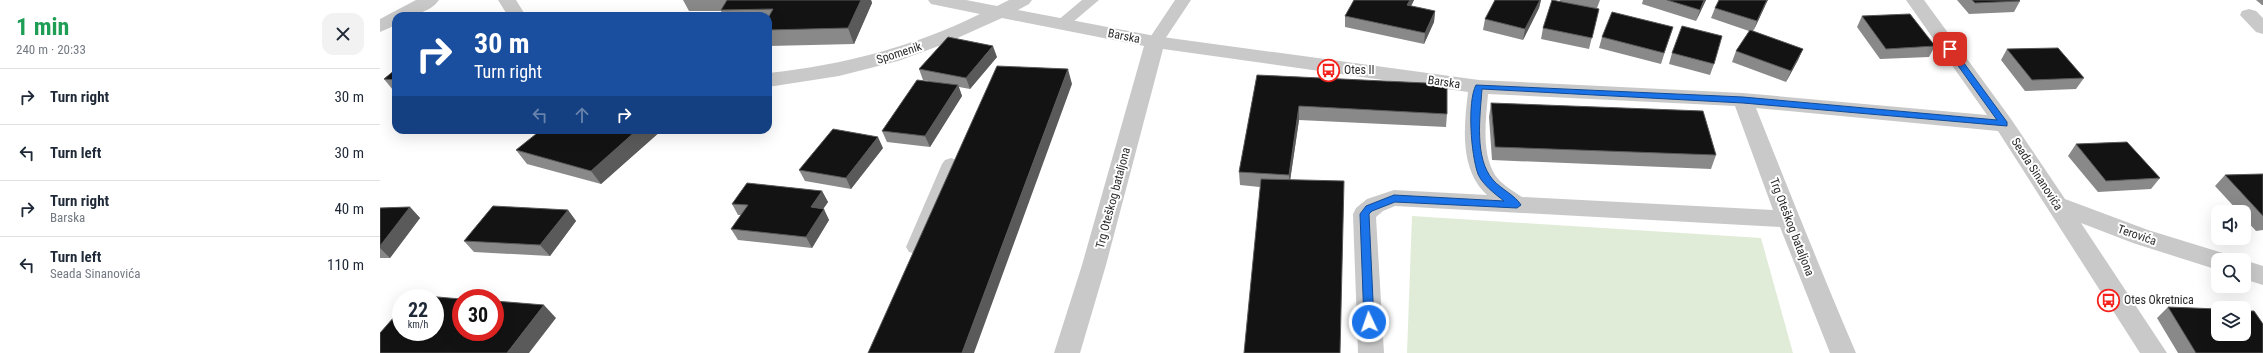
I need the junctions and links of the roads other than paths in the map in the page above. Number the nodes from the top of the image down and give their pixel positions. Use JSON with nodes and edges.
{"nodes":[{"id":1,"x":430,"y":0,"type":"edge"},
{"id":2,"x":507,"y":0,"type":"edge"},
{"id":3,"x":937,"y":0,"type":"edge"},
{"id":4,"x":1023,"y":0,"type":"edge"},
{"id":5,"x":1091,"y":0,"type":"edge"},
{"id":6,"x":1183,"y":0,"type":"edge"},
{"id":7,"x":1914,"y":0,"type":"edge"},
{"id":8,"x":407,"y":12,"type":"edge"},
{"id":9,"x":514,"y":12,"type":"edge"},
{"id":10,"x":998,"y":13,"type":"junction"},
{"id":11,"x":2249,"y":15,"type":"dead end"},
{"id":12,"x":392,"y":20,"type":"edge"},
{"id":13,"x":1062,"y":24,"type":"junction"},
{"id":14,"x":380,"y":26,"type":"edge"},
{"id":15,"x":2263,"y":28,"type":"edge"},
{"id":16,"x":1155,"y":42,"type":"junction"},
{"id":17,"x":772,"y":80,"type":"edge"},
{"id":18,"x":1478,"y":86,"type":"junction"},
{"id":19,"x":1743,"y":100,"type":"junction"},
{"id":20,"x":2004,"y":124,"type":"junction"},
{"id":21,"x":951,"y":164,"type":"edge"},
{"id":22,"x":1517,"y":205,"type":"junction"},
{"id":23,"x":2058,"y":205,"type":"junction"},
{"id":24,"x":1790,"y":219,"type":"junction"},
{"id":25,"x":2211,"y":259,"type":"edge"},
{"id":26,"x":908,"y":266,"type":"edge"},
{"id":27,"x":2251,"y":272,"type":"edge"},
{"id":28,"x":2263,"y":276,"type":"edge"},
{"id":29,"x":1067,"y":353,"type":"edge"},
{"id":30,"x":1371,"y":353,"type":"edge"},
{"id":31,"x":1843,"y":353,"type":"edge"},
{"id":32,"x":2154,"y":353,"type":"edge"}],
"edges":[{"from":1,"to":8,"type":"street"},
{"from":2,"to":9,"type":"street"},
{"from":3,"to":10,"type":"street","name":"Barska"},
{"from":4,"to":10,"type":"street","name":"Spomenik"},
{"from":5,"to":13,"type":"lane"},
{"from":6,"to":16,"type":"lane"},
{"from":7,"to":20,"type":"street","name":"Seada Sinanovića"},
{"from":10,"to":13,"type":"street","name":"Barska"},
{"from":10,"to":17,"type":"street","name":"Spomenik"},
{"from":11,"to":15,"type":"street"},
{"from":12,"to":14,"type":"street"},
{"from":13,"to":16,"type":"street","name":"Barska"},
{"from":16,"to":18,"type":"street","name":"Barska"},
{"from":16,"to":29,"type":"street","name":"Trg Oteškog bataljona"},
{"from":18,"to":19,"type":"street","name":"Barska"},
{"from":18,"to":22,"type":"street"},
{"from":19,"to":20,"type":"street","name":"Barska"},
{"from":19,"to":24,"type":"street","name":"Trg Oteškog bataljona"},
{"from":20,"to":23,"type":"street","name":"Seada Sinanovića"},
{"from":21,"to":26,"type":"lane"},
{"from":22,"to":24,"type":"street"},
{"from":22,"to":30,"type":"street"},
{"from":23,"to":25,"type":"street","name":"Terovića"},
{"from":23,"to":32,"type":"street","name":"Seada Sinanovića"},
{"from":24,"to":31,"type":"street","name":"Trg Oteškog bataljona"},
{"from":27,"to":28,"type":"street"}]}
